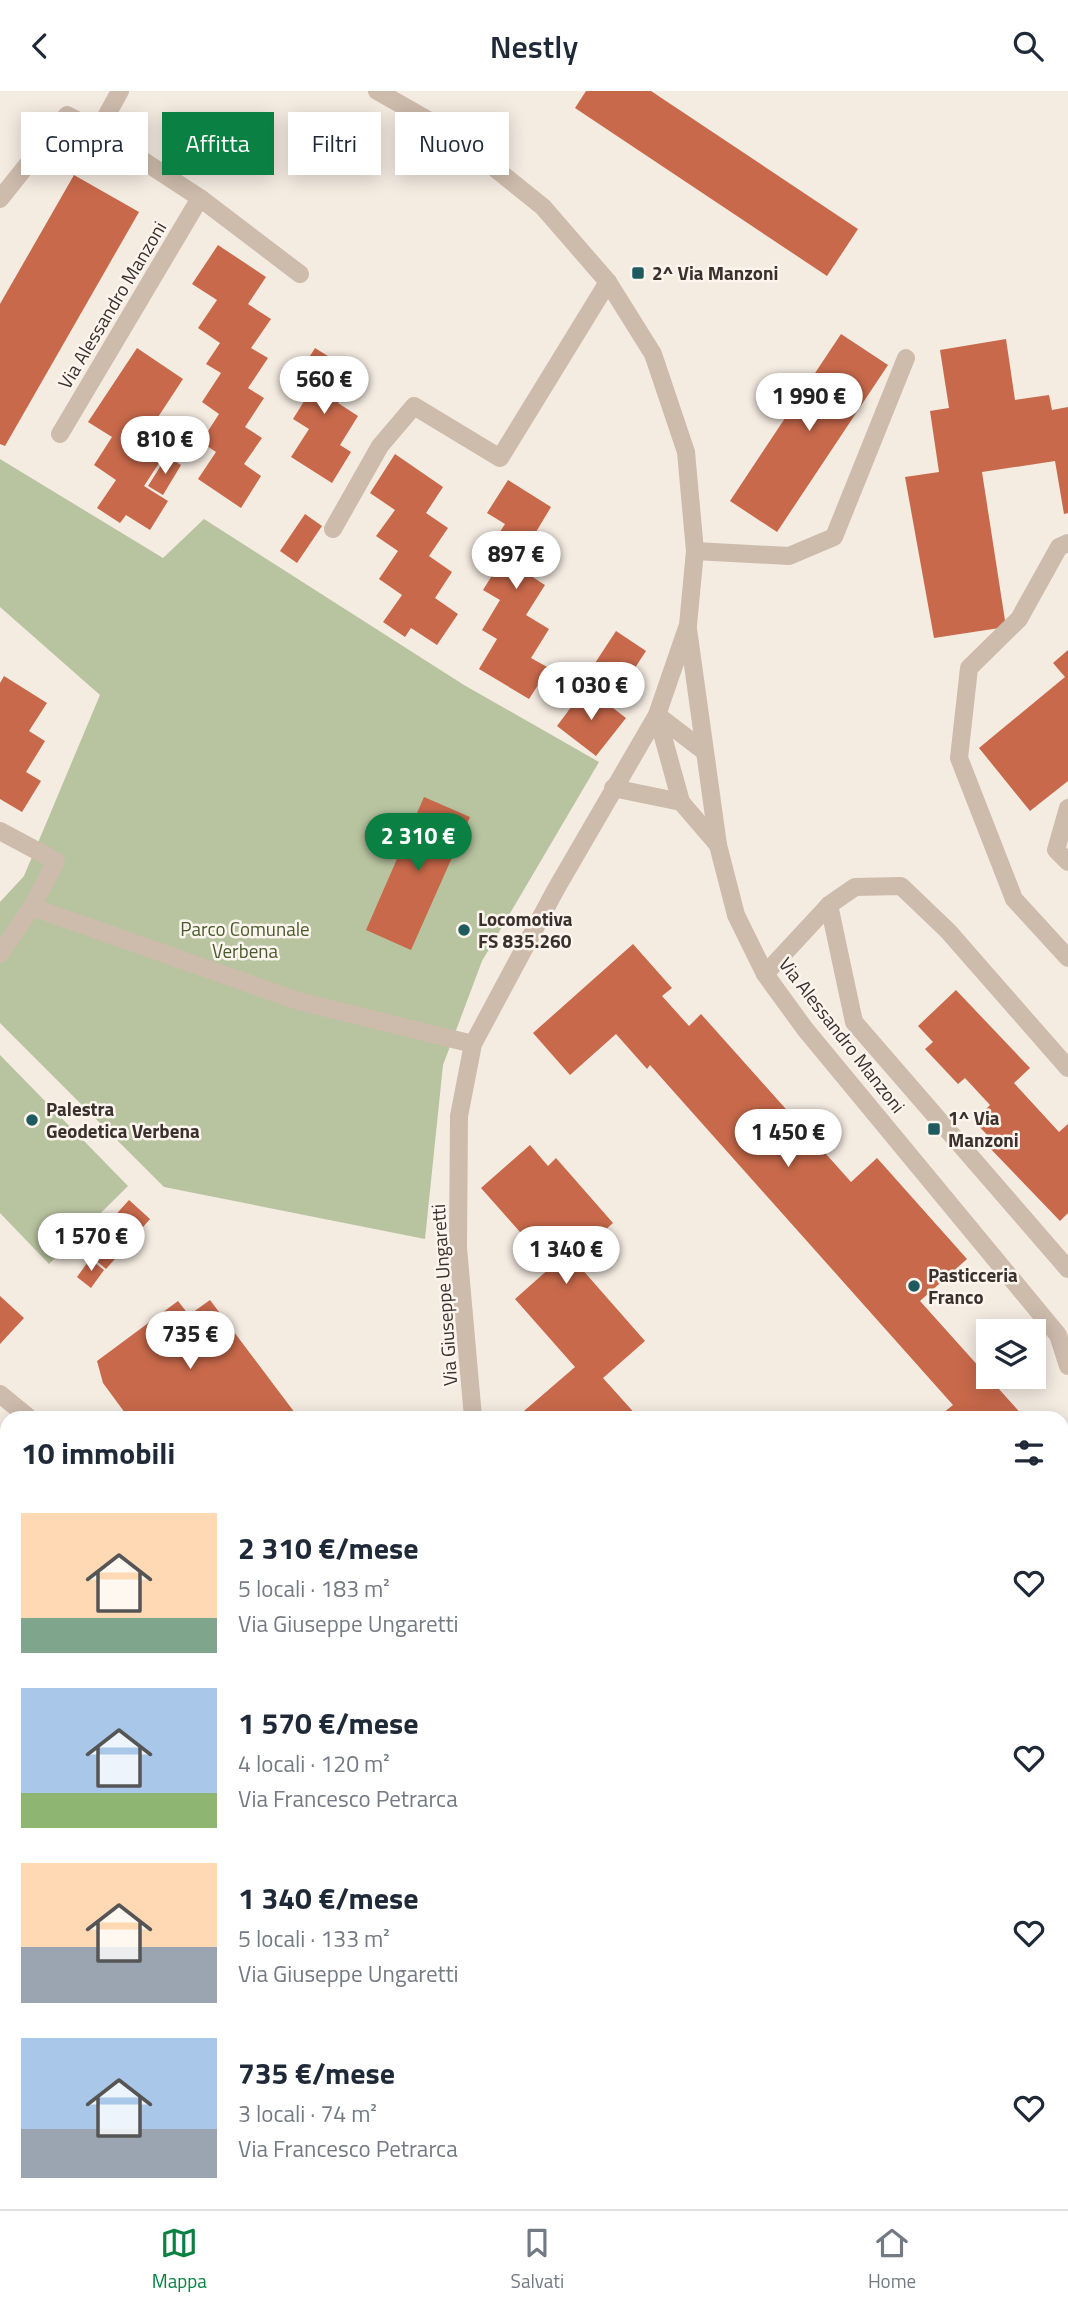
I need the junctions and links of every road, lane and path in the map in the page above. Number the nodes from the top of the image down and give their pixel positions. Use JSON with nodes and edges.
{"nodes":[{"id":1,"x":120,"y":91,"type":"edge"},
{"id":2,"x":377,"y":91,"type":"edge"},
{"id":3,"x":108,"y":112,"type":"edge"},
{"id":4,"x":148,"y":164,"type":"edge"},
{"id":5,"x":21,"y":173,"type":"edge"},
{"id":6,"x":200,"y":198,"type":"junction"},
{"id":7,"x":0,"y":199,"type":"edge"},
{"id":8,"x":300,"y":274,"type":"dead end"},
{"id":9,"x":608,"y":282,"type":"junction"},
{"id":10,"x":906,"y":358,"type":"dead end"},
{"id":11,"x":60,"y":434,"type":"dead end"},
{"id":12,"x":333,"y":529,"type":"dead end"},
{"id":13,"x":1068,"y":543,"type":"edge"},
{"id":14,"x":695,"y":551,"type":"junction"},
{"id":15,"x":688,"y":625,"type":"junction"},
{"id":16,"x":657,"y":715,"type":"junction"},
{"id":17,"x":704,"y":751,"type":"junction"},
{"id":18,"x":613,"y":788,"type":"junction"},
{"id":19,"x":681,"y":802,"type":"junction"},
{"id":20,"x":1068,"y":808,"type":"edge"},
{"id":21,"x":0,"y":831,"type":"edge"},
{"id":22,"x":718,"y":845,"type":"junction"},
{"id":23,"x":1068,"y":862,"type":"edge"},
{"id":24,"x":829,"y":905,"type":"junction"},
{"id":25,"x":32,"y":907,"type":"junction"},
{"id":26,"x":0,"y":954,"type":"edge"},
{"id":27,"x":1068,"y":958,"type":"edge"},
{"id":28,"x":765,"y":974,"type":"junction"},
{"id":29,"x":473,"y":1044,"type":"junction"},
{"id":30,"x":1068,"y":1068,"type":"edge"},
{"id":31,"x":1068,"y":1269,"type":"edge"},
{"id":32,"x":1068,"y":1366,"type":"edge"},
{"id":33,"x":0,"y":1394,"type":"edge"},
{"id":34,"x":21,"y":1411,"type":"edge"},
{"id":35,"x":472,"y":1411,"type":"edge"}],
"edges":[{"from":1,"to":3,"type":"street"},
{"from":2,"to":9,"type":"street","name":"Via Alessandro Manzoni"},
{"from":4,"to":6,"type":"street"},
{"from":5,"to":7,"type":"street"},
{"from":6,"to":8,"type":"street"},
{"from":6,"to":11,"type":"street","name":"Via Alessandro Manzoni"},
{"from":9,"to":12,"type":"street"},
{"from":9,"to":14,"type":"street","name":"Via Alessandro Manzoni"},
{"from":10,"to":14,"type":"street"},
{"from":13,"to":27,"type":"street"},
{"from":14,"to":15,"type":"street","name":"Via Alessandro Manzoni"},
{"from":15,"to":16,"type":"street","name":"Via Alessandro Manzoni"},
{"from":15,"to":17,"type":"street","name":"Via Alessandro Manzoni"},
{"from":16,"to":17,"type":"street"},
{"from":16,"to":18,"type":"street","name":"Via Giuseppe Ungaretti"},
{"from":16,"to":19,"type":"street","name":"Via Alessandro Manzoni"},
{"from":17,"to":22,"type":"street","name":"Via Alessandro Manzoni"},
{"from":18,"to":19,"type":"street"},
{"from":18,"to":29,"type":"street","name":"Via Giuseppe Ungaretti"},
{"from":19,"to":22,"type":"street","name":"Via Alessandro Manzoni"},
{"from":20,"to":23,"type":"street"},
{"from":21,"to":25,"type":"street"},
{"from":22,"to":28,"type":"street","name":"Via Alessandro Manzoni"},
{"from":24,"to":28,"type":"street"},
{"from":24,"to":30,"type":"street"},
{"from":24,"to":31,"type":"street"},
{"from":25,"to":26,"type":"street"},
{"from":25,"to":29,"type":"street"},
{"from":28,"to":32,"type":"street","name":"Via Alessandro Manzoni"},
{"from":29,"to":35,"type":"street","name":"Via Giuseppe Ungaretti"},
{"from":33,"to":34,"type":"street"}]}
